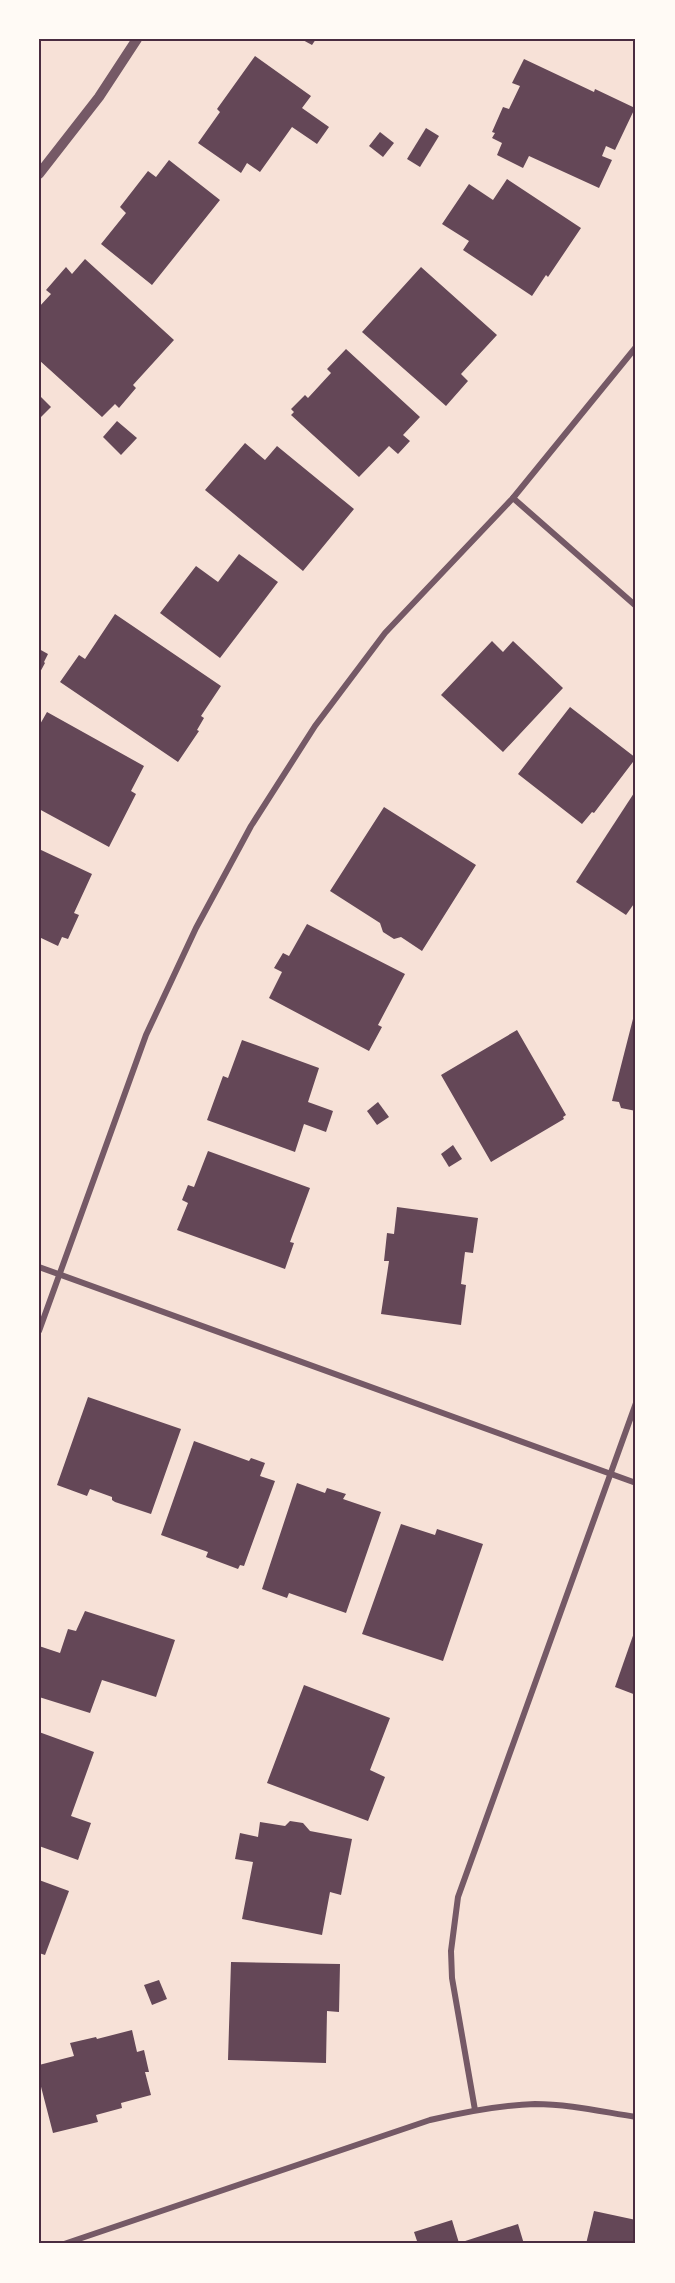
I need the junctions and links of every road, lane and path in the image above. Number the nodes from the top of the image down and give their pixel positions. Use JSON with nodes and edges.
{"nodes":[{"id":1,"x":136,"y":39,"type":"edge"},
{"id":2,"x":39,"y":174,"type":"edge"},
{"id":3,"x":636,"y":347,"type":"edge"},
{"id":4,"x":513,"y":498,"type":"junction"},
{"id":5,"x":636,"y":606,"type":"edge"},
{"id":6,"x":39,"y":1267,"type":"edge"},
{"id":7,"x":60,"y":1274,"type":"junction"},
{"id":8,"x":39,"y":1331,"type":"edge"},
{"id":9,"x":636,"y":1403,"type":"edge"},
{"id":10,"x":611,"y":1474,"type":"junction"},
{"id":11,"x":636,"y":1484,"type":"edge"},
{"id":12,"x":474,"y":2110,"type":"junction"},
{"id":13,"x":636,"y":2117,"type":"edge"},
{"id":14,"x":64,"y":2244,"type":"edge"}],
"edges":[{"from":1,"to":2,"type":"street"},
{"from":3,"to":4,"type":"street"},
{"from":4,"to":5,"type":"street"},
{"from":4,"to":7,"type":"street"},
{"from":6,"to":7,"type":"street"},
{"from":7,"to":8,"type":"street"},
{"from":7,"to":10,"type":"street"},
{"from":9,"to":10,"type":"street"},
{"from":10,"to":11,"type":"street"},
{"from":10,"to":12,"type":"street"},
{"from":12,"to":13,"type":"street"},
{"from":12,"to":14,"type":"street"}]}
